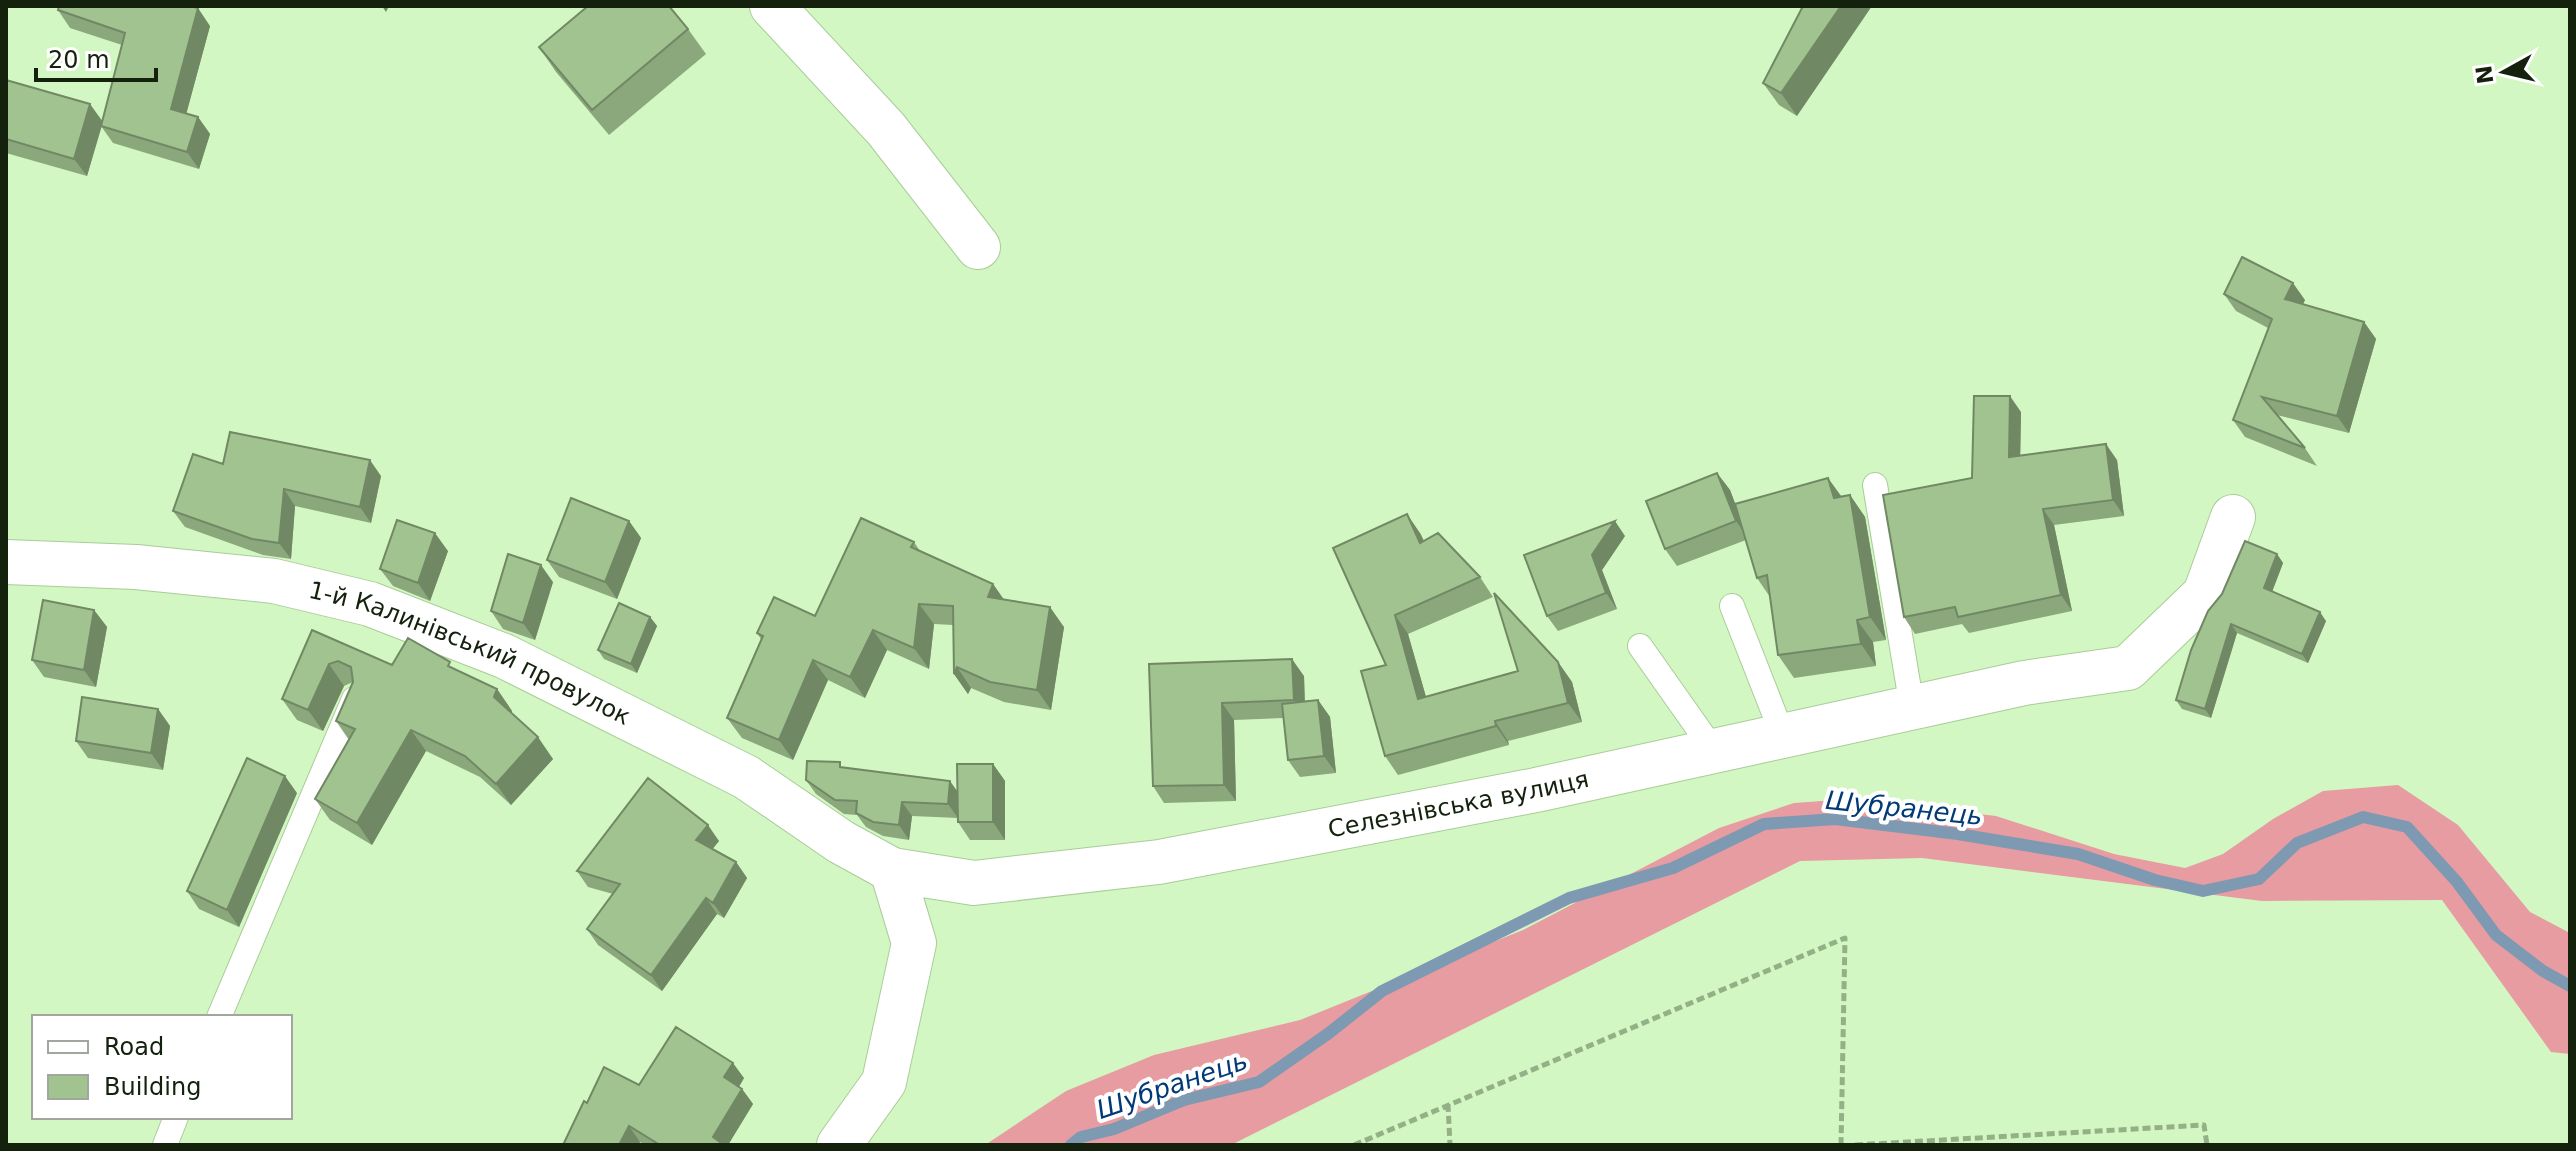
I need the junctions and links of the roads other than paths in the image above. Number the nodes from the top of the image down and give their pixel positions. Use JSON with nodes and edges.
{"nodes":[{"id":1,"x":772,"y":6,"type":"edge"},
{"id":2,"x":978,"y":247,"type":"dead end"},
{"id":3,"x":1875,"y":485,"type":"dead end"},
{"id":4,"x":2233,"y":517,"type":"dead end"},
{"id":5,"x":6,"y":562,"type":"edge"},
{"id":6,"x":1732,"y":606,"type":"dead end"},
{"id":7,"x":1640,"y":646,"type":"dead end"},
{"id":8,"x":354,"y":697,"type":"edge"},
{"id":9,"x":1912,"y":707,"type":"junction"},
{"id":10,"x":1783,"y":736,"type":"junction"},
{"id":11,"x":1714,"y":751,"type":"junction"},
{"id":12,"x":892,"y":870,"type":"junction"},
{"id":13,"x":220,"y":1015,"type":"edge"},
{"id":14,"x":175,"y":1119,"type":"edge"},
{"id":15,"x":165,"y":1145,"type":"edge"},
{"id":16,"x":839,"y":1145,"type":"edge"}],
"edges":[{"from":1,"to":2,"type":"street"},
{"from":3,"to":9,"type":"lane"},
{"from":4,"to":9,"type":"street","name":"Селезнівська вулиця"},
{"from":5,"to":12,"type":"street","name":"1-й Калинівський провулок"},
{"from":6,"to":10,"type":"lane"},
{"from":7,"to":11,"type":"lane"},
{"from":8,"to":13,"type":"lane"},
{"from":9,"to":10,"type":"street","name":"Селезнівська вулиця"},
{"from":10,"to":11,"type":"street","name":"Селезнівська вулиця"},
{"from":11,"to":12,"type":"street","name":"Селезнівська вулиця"},
{"from":12,"to":16,"type":"street"},
{"from":14,"to":15,"type":"lane"}]}
